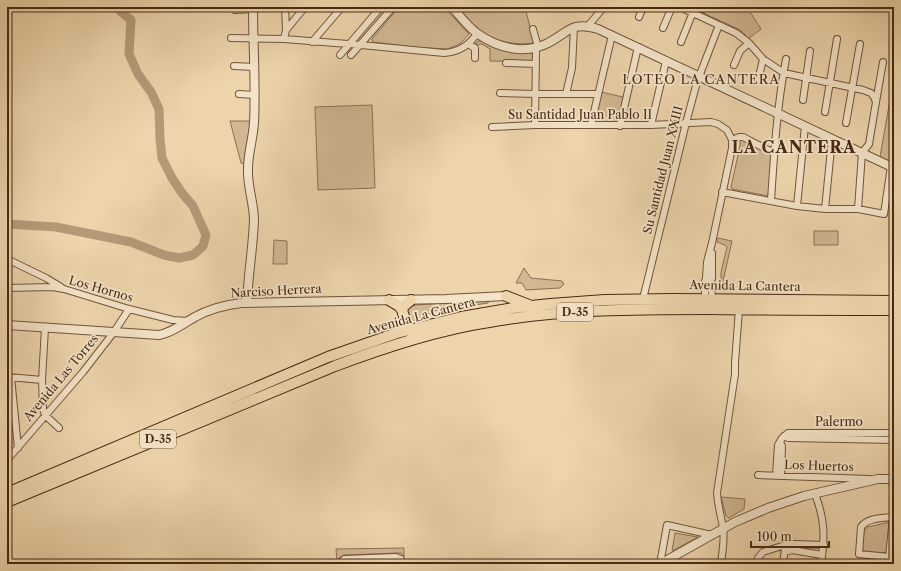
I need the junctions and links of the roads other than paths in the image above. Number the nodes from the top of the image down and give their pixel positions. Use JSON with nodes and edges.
{"nodes":[{"id":1,"x":285,"y":7,"type":"edge"},
{"id":2,"x":305,"y":7,"type":"edge"},
{"id":3,"x":342,"y":7,"type":"edge"},
{"id":4,"x":381,"y":7,"type":"edge"},
{"id":5,"x":393,"y":7,"type":"edge"},
{"id":6,"x":452,"y":7,"type":"edge"},
{"id":7,"x":603,"y":7,"type":"edge"},
{"id":8,"x":643,"y":7,"type":"edge"},
{"id":9,"x":672,"y":7,"type":"edge"},
{"id":10,"x":680,"y":7,"type":"edge"},
{"id":11,"x":253,"y":8,"type":"edge"},
{"id":12,"x":235,"y":10,"type":"dead end"},
{"id":13,"x":694,"y":10,"type":"edge"},
{"id":14,"x":639,"y":17,"type":"dead end"},
{"id":15,"x":719,"y":25,"type":"junction"},
{"id":16,"x":588,"y":26,"type":"junction"},
{"id":17,"x":574,"y":27,"type":"junction"},
{"id":18,"x":663,"y":28,"type":"dead end"},
{"id":19,"x":533,"y":29,"type":"dead end"},
{"id":20,"x":286,"y":30,"type":"junction"},
{"id":21,"x":477,"y":33,"type":"junction"},
{"id":22,"x":612,"y":34,"type":"junction"},
{"id":23,"x":231,"y":38,"type":"dead end"},
{"id":24,"x":253,"y":38,"type":"junction"},
{"id":25,"x":284,"y":39,"type":"junction"},
{"id":26,"x":837,"y":39,"type":"dead end"},
{"id":27,"x":312,"y":42,"type":"junction"},
{"id":28,"x":681,"y":42,"type":"dead end"},
{"id":29,"x":469,"y":43,"type":"junction"},
{"id":30,"x":749,"y":43,"type":"junction"},
{"id":31,"x":350,"y":44,"type":"junction"},
{"id":32,"x":860,"y":44,"type":"dead end"},
{"id":33,"x":360,"y":45,"type":"junction"},
{"id":34,"x":537,"y":47,"type":"junction"},
{"id":35,"x":638,"y":47,"type":"junction"},
{"id":36,"x":810,"y":51,"type":"dead end"},
{"id":37,"x":351,"y":55,"type":"dead end"},
{"id":38,"x":340,"y":56,"type":"dead end"},
{"id":39,"x":475,"y":58,"type":"dead end"},
{"id":40,"x":763,"y":59,"type":"junction"},
{"id":41,"x":786,"y":59,"type":"dead end"},
{"id":42,"x":666,"y":61,"type":"junction"},
{"id":43,"x":883,"y":62,"type":"dead end"},
{"id":44,"x":506,"y":64,"type":"dead end"},
{"id":45,"x":536,"y":64,"type":"junction"},
{"id":46,"x":734,"y":65,"type":"dead end"},
{"id":47,"x":234,"y":66,"type":"dead end"},
{"id":48,"x":255,"y":67,"type":"junction"},
{"id":49,"x":784,"y":73,"type":"junction"},
{"id":50,"x":699,"y":76,"type":"junction"},
{"id":51,"x":806,"y":78,"type":"junction"},
{"id":52,"x":758,"y":81,"type":"dead end"},
{"id":53,"x":830,"y":82,"type":"junction"},
{"id":54,"x":852,"y":88,"type":"junction"},
{"id":55,"x":500,"y":93,"type":"dead end"},
{"id":56,"x":239,"y":94,"type":"dead end"},
{"id":57,"x":536,"y":94,"type":"junction"},
{"id":58,"x":566,"y":94,"type":"junction"},
{"id":59,"x":598,"y":94,"type":"junction"},
{"id":60,"x":254,"y":95,"type":"junction"},
{"id":61,"x":803,"y":100,"type":"dead end"},
{"id":62,"x":876,"y":102,"type":"junction"},
{"id":63,"x":825,"y":112,"type":"dead end"},
{"id":64,"x":778,"y":114,"type":"junction"},
{"id":65,"x":686,"y":123,"type":"junction"},
{"id":66,"x":846,"y":123,"type":"dead end"},
{"id":67,"x":535,"y":125,"type":"junction"},
{"id":68,"x":591,"y":125,"type":"junction"},
{"id":69,"x":651,"y":125,"type":"junction"},
{"id":70,"x":620,"y":126,"type":"junction"},
{"id":71,"x":805,"y":126,"type":"junction"},
{"id":72,"x":492,"y":127,"type":"dead end"},
{"id":73,"x":832,"y":139,"type":"junction"},
{"id":74,"x":732,"y":140,"type":"junction"},
{"id":75,"x":774,"y":153,"type":"junction"},
{"id":76,"x":862,"y":153,"type":"junction"},
{"id":77,"x":892,"y":167,"type":"edge"},
{"id":78,"x":722,"y":192,"type":"junction"},
{"id":79,"x":771,"y":201,"type":"junction"},
{"id":80,"x":797,"y":206,"type":"junction"},
{"id":81,"x":825,"y":209,"type":"junction"},
{"id":82,"x":858,"y":210,"type":"junction"},
{"id":83,"x":7,"y":259,"type":"edge"},
{"id":84,"x":7,"y":288,"type":"edge"},
{"id":85,"x":64,"y":289,"type":"junction"},
{"id":86,"x":506,"y":296,"type":"junction"},
{"id":87,"x":643,"y":299,"type":"junction"},
{"id":88,"x":389,"y":300,"type":"junction"},
{"id":89,"x":411,"y":300,"type":"junction"},
{"id":90,"x":894,"y":301,"type":"edge"},
{"id":91,"x":247,"y":303,"type":"junction"},
{"id":92,"x":709,"y":304,"type":"junction"},
{"id":93,"x":532,"y":306,"type":"junction"},
{"id":94,"x":129,"y":309,"type":"junction"},
{"id":95,"x":739,"y":309,"type":"junction"},
{"id":96,"x":402,"y":310,"type":"junction"},
{"id":97,"x":894,"y":310,"type":"edge"},
{"id":98,"x":512,"y":313,"type":"junction"},
{"id":99,"x":188,"y":321,"type":"junction"},
{"id":100,"x":7,"y":325,"type":"edge"},
{"id":101,"x":45,"y":328,"type":"junction"},
{"id":102,"x":409,"y":330,"type":"junction"},
{"id":103,"x":114,"y":332,"type":"junction"},
{"id":104,"x":415,"y":339,"type":"junction"},
{"id":105,"x":9,"y":377,"type":"edge"},
{"id":106,"x":42,"y":380,"type":"junction"},
{"id":107,"x":45,"y":415,"type":"junction"},
{"id":108,"x":60,"y":428,"type":"dead end"},
{"id":109,"x":894,"y":433,"type":"edge"},
{"id":110,"x":784,"y":436,"type":"junction"},
{"id":111,"x":894,"y":440,"type":"edge"},
{"id":112,"x":18,"y":448,"type":"junction"},
{"id":113,"x":7,"y":460,"type":"edge"},
{"id":114,"x":758,"y":475,"type":"dead end"},
{"id":115,"x":778,"y":475,"type":"junction"},
{"id":116,"x":894,"y":479,"type":"edge"},
{"id":117,"x":878,"y":480,"type":"junction"},
{"id":118,"x":7,"y":493,"type":"edge"},
{"id":119,"x":815,"y":494,"type":"junction"},
{"id":120,"x":7,"y":502,"type":"edge"},
{"id":121,"x":894,"y":517,"type":"edge"},
{"id":122,"x":893,"y":526,"type":"edge"},
{"id":123,"x":723,"y":529,"type":"junction"},
{"id":124,"x":712,"y":535,"type":"junction"},
{"id":125,"x":785,"y":545,"type":"junction"},
{"id":126,"x":824,"y":545,"type":"junction"},
{"id":127,"x":785,"y":552,"type":"junction"},
{"id":128,"x":822,"y":555,"type":"junction"},
{"id":129,"x":342,"y":564,"type":"edge"},
{"id":130,"x":402,"y":564,"type":"edge"},
{"id":131,"x":660,"y":564,"type":"edge"},
{"id":132,"x":721,"y":564,"type":"edge"},
{"id":133,"x":757,"y":564,"type":"edge"},
{"id":134,"x":783,"y":564,"type":"edge"},
{"id":135,"x":821,"y":564,"type":"edge"}],
"edges":[{"from":1,"to":20,"type":"street"},
{"from":2,"to":20,"type":"street"},
{"from":3,"to":27,"type":"street"},
{"from":4,"to":31,"type":"street"},
{"from":5,"to":33,"type":"street"},
{"from":6,"to":21,"type":"street"},
{"from":7,"to":16,"type":"street"},
{"from":8,"to":14,"type":"street"},
{"from":9,"to":18,"type":"street"},
{"from":10,"to":13,"type":"street"},
{"from":11,"to":12,"type":"street"},
{"from":11,"to":24,"type":"street"},
{"from":13,"to":15,"type":"street"},
{"from":13,"to":28,"type":"street"},
{"from":15,"to":30,"type":"street"},
{"from":15,"to":50,"type":"street","name":"Su Santidad Juan XXIII"},
{"from":16,"to":17,"type":"street"},
{"from":16,"to":22,"type":"street"},
{"from":17,"to":34,"type":"street"},
{"from":17,"to":58,"type":"street"},
{"from":19,"to":34,"type":"street"},
{"from":20,"to":25,"type":"street"},
{"from":21,"to":29,"type":"street"},
{"from":21,"to":34,"type":"street"},
{"from":22,"to":35,"type":"street"},
{"from":22,"to":59,"type":"street"},
{"from":23,"to":24,"type":"street"},
{"from":24,"to":25,"type":"street"},
{"from":24,"to":48,"type":"street"},
{"from":25,"to":27,"type":"street"},
{"from":26,"to":53,"type":"street"},
{"from":27,"to":31,"type":"street"},
{"from":29,"to":33,"type":"street"},
{"from":29,"to":39,"type":"street"},
{"from":30,"to":40,"type":"street"},
{"from":30,"to":46,"type":"street"},
{"from":31,"to":33,"type":"street"},
{"from":31,"to":38,"type":"street"},
{"from":32,"to":54,"type":"street"},
{"from":33,"to":37,"type":"street"},
{"from":34,"to":45,"type":"street"},
{"from":35,"to":42,"type":"street"},
{"from":35,"to":70,"type":"street"},
{"from":36,"to":51,"type":"street"},
{"from":40,"to":49,"type":"street"},
{"from":40,"to":52,"type":"street"},
{"from":41,"to":49,"type":"street"},
{"from":42,"to":50,"type":"street"},
{"from":42,"to":69,"type":"street"},
{"from":43,"to":62,"type":"street"},
{"from":44,"to":45,"type":"street"},
{"from":45,"to":57,"type":"street"},
{"from":47,"to":48,"type":"street"},
{"from":48,"to":60,"type":"street"},
{"from":49,"to":51,"type":"street"},
{"from":49,"to":64,"type":"street"},
{"from":50,"to":64,"type":"street"},
{"from":50,"to":65,"type":"street","name":"Su Santidad Juan XXIII"},
{"from":51,"to":53,"type":"street"},
{"from":51,"to":61,"type":"street"},
{"from":53,"to":54,"type":"street"},
{"from":53,"to":63,"type":"street"},
{"from":54,"to":62,"type":"street"},
{"from":54,"to":66,"type":"street"},
{"from":55,"to":57,"type":"street"},
{"from":56,"to":60,"type":"street"},
{"from":57,"to":58,"type":"street"},
{"from":57,"to":67,"type":"street"},
{"from":58,"to":59,"type":"street"},
{"from":59,"to":68,"type":"street"},
{"from":60,"to":91,"type":"street"},
{"from":62,"to":76,"type":"street"},
{"from":64,"to":71,"type":"street"},
{"from":64,"to":75,"type":"street"},
{"from":65,"to":69,"type":"street","name":"Su Santidad Juan Pablo II"},
{"from":65,"to":74,"type":"street","name":"Su Santidad Juan Pablo II"},
{"from":65,"to":87,"type":"street","name":"Su Santidad Juan XXIII"},
{"from":67,"to":68,"type":"street","name":"Su Santidad Juan Pablo II"},
{"from":67,"to":72,"type":"street","name":"Su Santidad Juan Pablo II"},
{"from":68,"to":70,"type":"street","name":"Su Santidad Juan Pablo II"},
{"from":69,"to":70,"type":"street","name":"Su Santidad Juan Pablo II"},
{"from":71,"to":73,"type":"street"},
{"from":71,"to":80,"type":"street"},
{"from":73,"to":76,"type":"street"},
{"from":73,"to":81,"type":"street"},
{"from":74,"to":75,"type":"street"},
{"from":74,"to":78,"type":"street"},
{"from":75,"to":79,"type":"street"},
{"from":76,"to":77,"type":"street"},
{"from":76,"to":82,"type":"street"},
{"from":77,"to":82,"type":"street"},
{"from":78,"to":79,"type":"street"},
{"from":78,"to":92,"type":"street"},
{"from":79,"to":80,"type":"street"},
{"from":80,"to":81,"type":"street"},
{"from":81,"to":82,"type":"street"},
{"from":83,"to":85,"type":"street"},
{"from":84,"to":85,"type":"street","name":"Los Hornos"},
{"from":85,"to":94,"type":"street","name":"Los Hornos"},
{"from":86,"to":89,"type":"street","name":"Narciso Herrera"},
{"from":86,"to":93,"type":"highway"},
{"from":86,"to":98,"type":"highway"},
{"from":87,"to":92,"type":"highway","name":"Avenida La Cantera","number":"D-35"},
{"from":87,"to":93,"type":"highway","name":"Avenida La Cantera","number":"D-35"},
{"from":88,"to":89,"type":"street","name":"Narciso Herrera"},
{"from":88,"to":91,"type":"street","name":"Narciso Herrera"},
{"from":88,"to":96,"type":"highway"},
{"from":89,"to":96,"type":"highway"},
{"from":90,"to":92,"type":"highway","name":"Avenida La Cantera","number":"D-35"},
{"from":91,"to":99,"type":"street","name":"Narciso Herrera"},
{"from":92,"to":95,"type":"highway","name":"Avenida La Cantera","number":"D-35"},
{"from":92,"to":98,"type":"highway","name":"Avenida La Cantera","number":"D-35"},
{"from":93,"to":98,"type":"highway","name":"Avenida La Cantera","number":"D-35"},
{"from":94,"to":99,"type":"street","name":"Los Hornos"},
{"from":94,"to":103,"type":"street","name":"Avenida Las Torres"},
{"from":95,"to":97,"type":"highway","name":"Avenida La Cantera","number":"D-35"},
{"from":95,"to":123,"type":"street"},
{"from":96,"to":102,"type":"highway"},
{"from":98,"to":102,"type":"highway","name":"Avenida La Cantera","number":"D-35"},
{"from":98,"to":104,"type":"highway","name":"Avenida La Cantera","number":"D-35"},
{"from":99,"to":103,"type":"street","name":"Narciso Herrera"},
{"from":100,"to":101,"type":"street","name":"Narciso Herrera"},
{"from":101,"to":103,"type":"street","name":"Narciso Herrera"},
{"from":101,"to":106,"type":"street"},
{"from":102,"to":104,"type":"highway"},
{"from":102,"to":118,"type":"highway","name":"Avenida La Cantera","number":"D-35"},
{"from":103,"to":107,"type":"street","name":"Avenida Las Torres"},
{"from":104,"to":120,"type":"highway","name":"Avenida La Cantera","number":"D-35"},
{"from":105,"to":106,"type":"street"},
{"from":105,"to":112,"type":"street"},
{"from":106,"to":107,"type":"street"},
{"from":107,"to":108,"type":"street"},
{"from":107,"to":112,"type":"street","name":"Avenida Las Torres"},
{"from":109,"to":110,"type":"street","name":"Palermo"},
{"from":110,"to":111,"type":"street","name":"Palermo"},
{"from":110,"to":115,"type":"street"},
{"from":112,"to":113,"type":"street","name":"Avenida Las Torres"},
{"from":114,"to":115,"type":"street","name":"Los Huertos"},
{"from":115,"to":117,"type":"street","name":"Los Huertos"},
{"from":116,"to":117,"type":"street"},
{"from":117,"to":119,"type":"street"},
{"from":119,"to":123,"type":"street"},
{"from":119,"to":126,"type":"street"},
{"from":121,"to":122,"type":"street"},
{"from":121,"to":122,"type":"street"},
{"from":123,"to":124,"type":"street"},
{"from":123,"to":132,"type":"street"},
{"from":124,"to":131,"type":"street"},
{"from":124,"to":131,"type":"street"},
{"from":125,"to":126,"type":"street"},
{"from":125,"to":127,"type":"street"},
{"from":125,"to":133,"type":"street"},
{"from":126,"to":128,"type":"street"},
{"from":127,"to":128,"type":"street"},
{"from":127,"to":134,"type":"street"},
{"from":128,"to":135,"type":"street"},
{"from":129,"to":130,"type":"street"}]}
